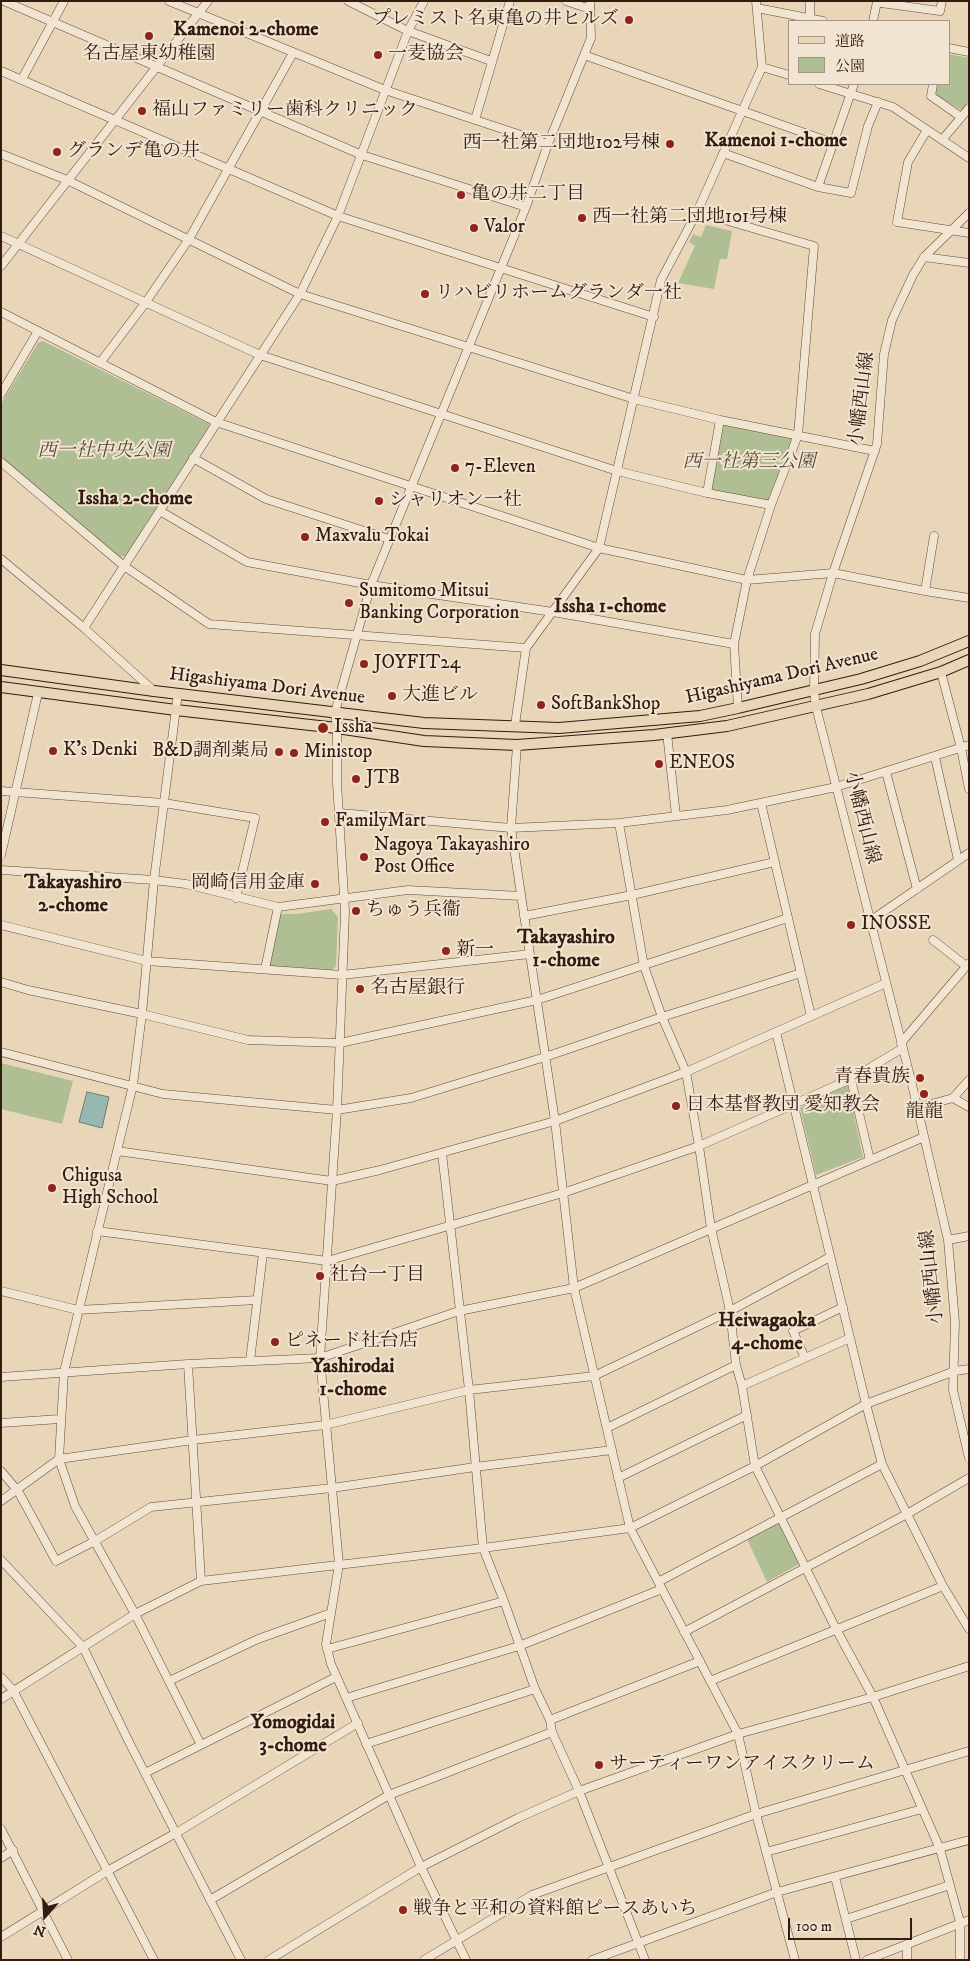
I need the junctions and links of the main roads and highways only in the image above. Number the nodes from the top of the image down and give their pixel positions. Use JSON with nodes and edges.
{"nodes":[{"id":1,"x":969,"y":641,"type":"edge"},
{"id":2,"x":969,"y":660,"type":"edge"},
{"id":3,"x":1,"y":670,"type":"edge"},
{"id":4,"x":1,"y":687,"type":"edge"}],
"edges":[{"from":1,"to":3,"type":"main road","name":"Higashiyama Dori Avenue"},
{"from":2,"to":4,"type":"main road","name":"Higashiyama Dori Avenue"}]}
